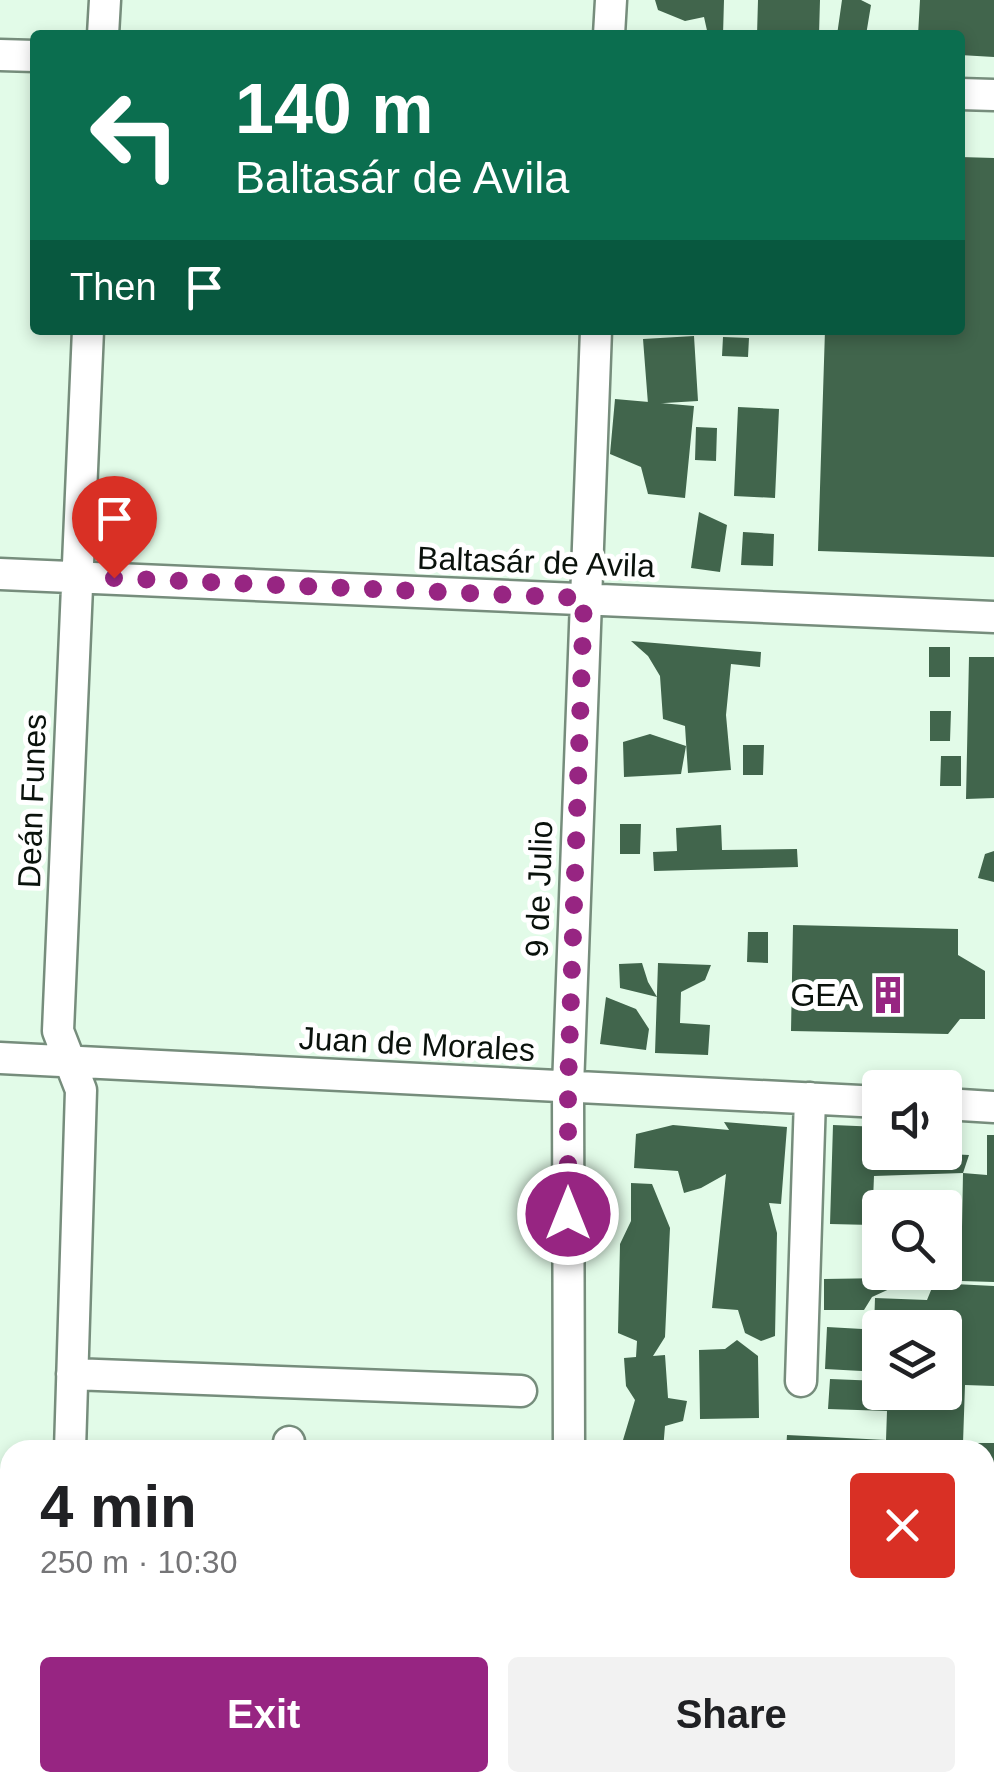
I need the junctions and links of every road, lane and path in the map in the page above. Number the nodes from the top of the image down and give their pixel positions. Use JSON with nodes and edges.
{"nodes":[{"id":1,"x":105,"y":0,"type":"edge"},
{"id":2,"x":610,"y":0,"type":"edge"},
{"id":3,"x":103,"y":30,"type":"edge"},
{"id":4,"x":609,"y":30,"type":"edge"},
{"id":5,"x":0,"y":55,"type":"edge"},
{"id":6,"x":30,"y":56,"type":"edge"},
{"id":7,"x":965,"y":94,"type":"edge"},
{"id":8,"x":994,"y":95,"type":"edge"},
{"id":9,"x":88,"y":335,"type":"edge"},
{"id":10,"x":596,"y":335,"type":"edge"},
{"id":11,"x":0,"y":574,"type":"edge"},
{"id":12,"x":76,"y":577,"type":"junction"},
{"id":13,"x":584,"y":598,"type":"junction"},
{"id":14,"x":994,"y":617,"type":"edge"},
{"id":15,"x":0,"y":1058,"type":"edge"},
{"id":16,"x":70,"y":1061,"type":"junction"},
{"id":17,"x":568,"y":1087,"type":"junction"},
{"id":18,"x":810,"y":1098,"type":"junction"},
{"id":19,"x":862,"y":1101,"type":"edge"},
{"id":20,"x":962,"y":1105,"type":"edge"},
{"id":21,"x":994,"y":1107,"type":"edge"},
{"id":22,"x":72,"y":1374,"type":"junction"},
{"id":23,"x":801,"y":1381,"type":"dead end"},
{"id":24,"x":521,"y":1390,"type":"dead end"},
{"id":25,"x":70,"y":1440,"type":"edge"},
{"id":26,"x":569,"y":1440,"type":"edge"}],
"edges":[{"from":1,"to":3,"type":"street"},
{"from":2,"to":4,"type":"street"},
{"from":5,"to":6,"type":"street"},
{"from":7,"to":8,"type":"street"},
{"from":9,"to":12,"type":"street","name":"Deán Funes"},
{"from":10,"to":13,"type":"street","name":"9 de Julio"},
{"from":11,"to":12,"type":"street","name":"Baltasár de Avila"},
{"from":12,"to":13,"type":"street","name":"Baltasár de Avila"},
{"from":12,"to":16,"type":"street","name":"Deán Funes"},
{"from":13,"to":14,"type":"street","name":"Baltasár de Avila"},
{"from":13,"to":17,"type":"street","name":"9 de Julio"},
{"from":15,"to":16,"type":"street","name":"Juan de Morales"},
{"from":16,"to":17,"type":"street","name":"Juan de Morales"},
{"from":16,"to":22,"type":"street","name":"Deán Funes"},
{"from":17,"to":18,"type":"street","name":"Juan de Morales"},
{"from":17,"to":26,"type":"street","name":"9 de Julio"},
{"from":18,"to":19,"type":"street","name":"Juan de Morales"},
{"from":18,"to":23,"type":"street"},
{"from":20,"to":21,"type":"street"},
{"from":22,"to":24,"type":"street"},
{"from":22,"to":25,"type":"street","name":"Deán Funes"}]}
